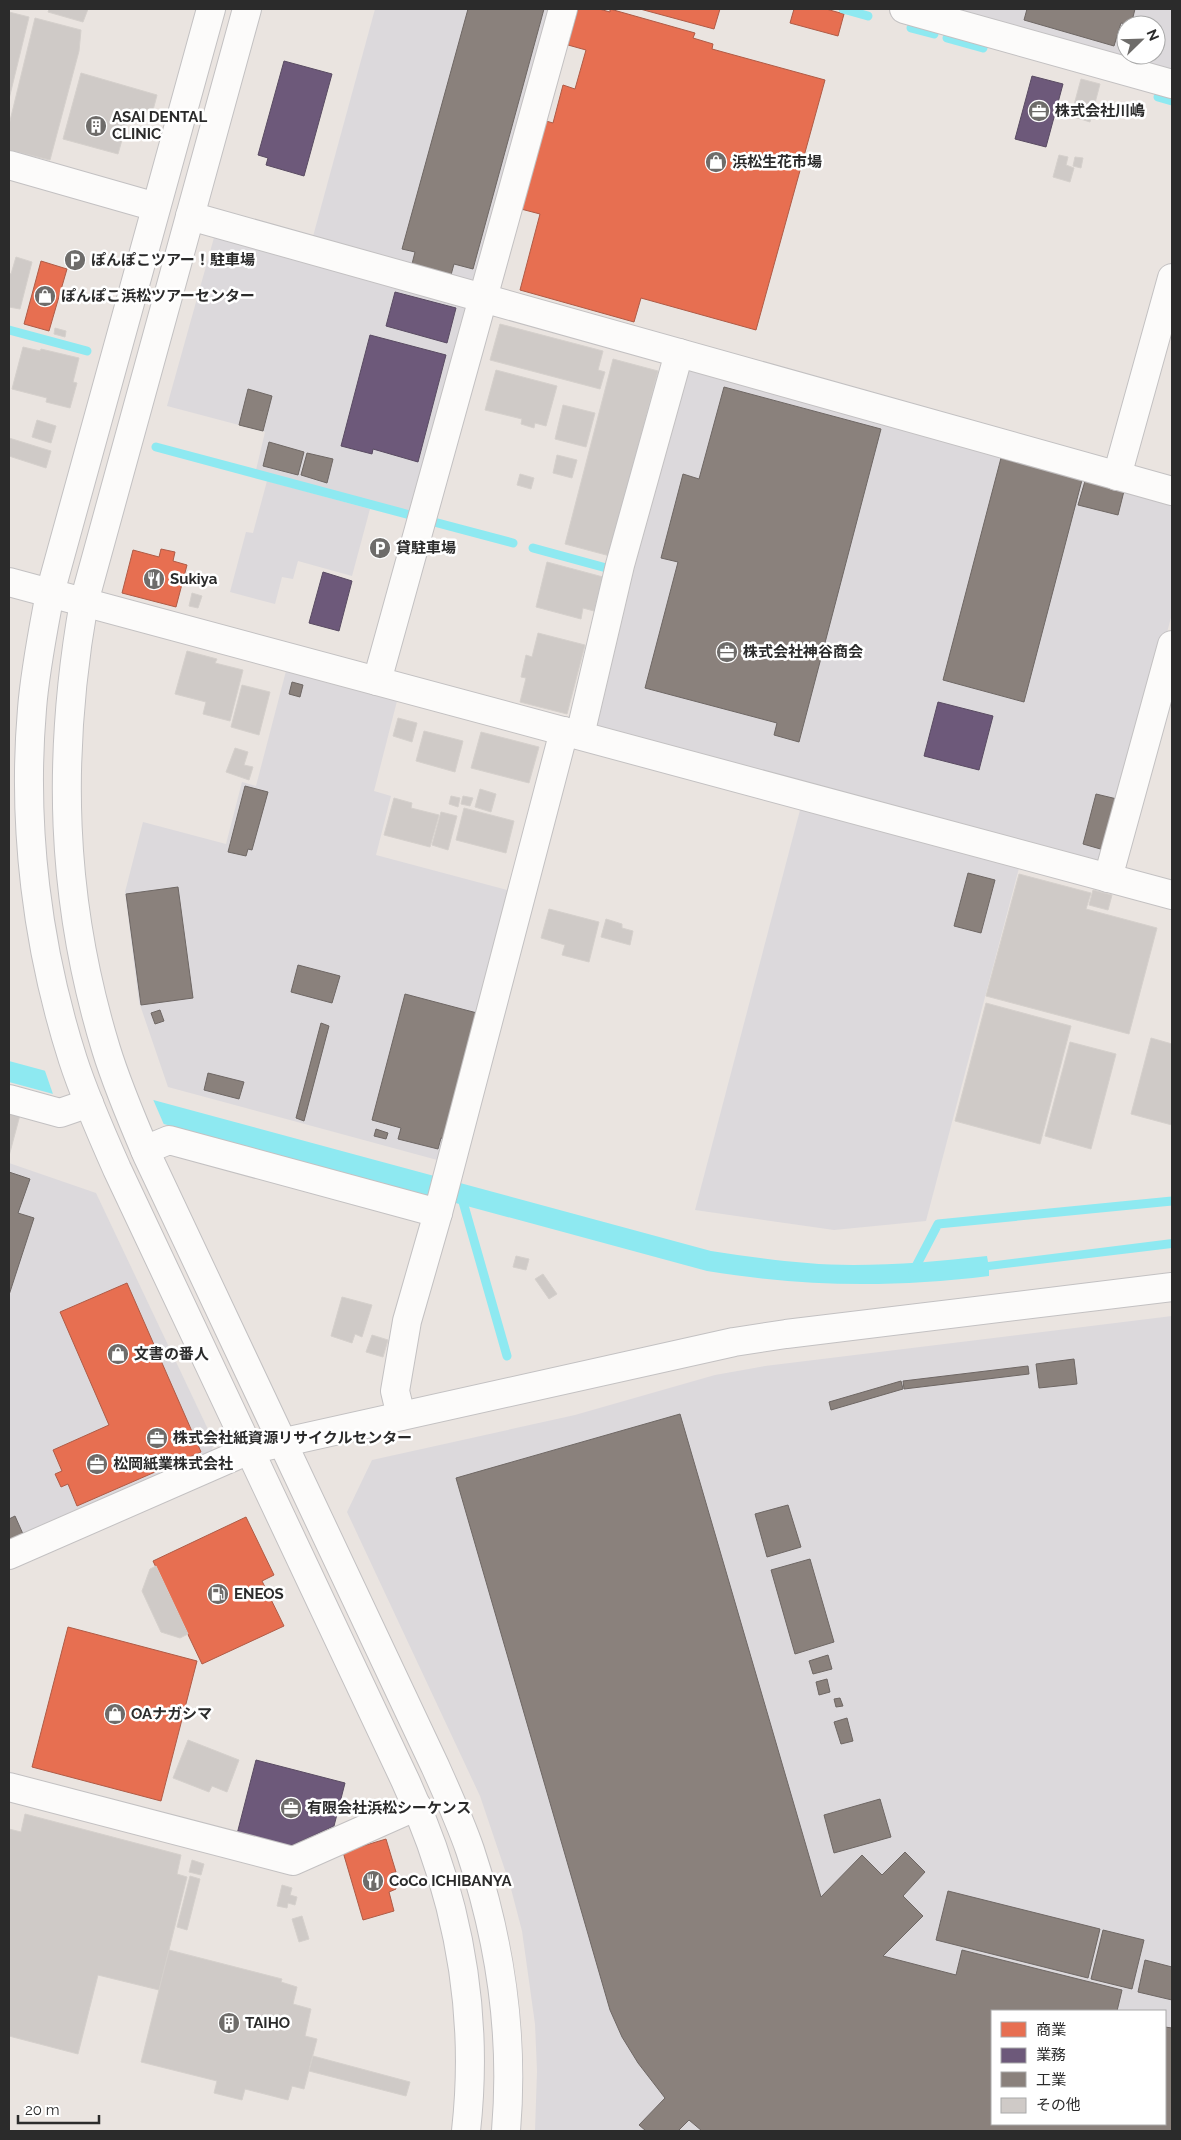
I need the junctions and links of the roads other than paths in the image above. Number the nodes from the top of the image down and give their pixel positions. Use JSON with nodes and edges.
{"nodes":[{"id":1,"x":210,"y":9,"type":"edge"},
{"id":2,"x":247,"y":9,"type":"edge"},
{"id":3,"x":563,"y":9,"type":"edge"},
{"id":4,"x":904,"y":9,"type":"edge"},
{"id":5,"x":1172,"y":84,"type":"edge"},
{"id":6,"x":9,"y":165,"type":"edge"},
{"id":7,"x":156,"y":207,"type":"junction"},
{"id":8,"x":190,"y":216,"type":"junction"},
{"id":9,"x":1172,"y":278,"type":"edge"},
{"id":10,"x":483,"y":298,"type":"junction"},
{"id":11,"x":679,"y":353,"type":"junction"},
{"id":12,"x":1118,"y":476,"type":"junction"},
{"id":13,"x":1172,"y":492,"type":"edge"},
{"id":14,"x":9,"y":582,"type":"edge"},
{"id":15,"x":50,"y":593,"type":"junction"},
{"id":16,"x":84,"y":602,"type":"junction"},
{"id":17,"x":1172,"y":645,"type":"edge"},
{"id":18,"x":377,"y":681,"type":"junction"},
{"id":19,"x":572,"y":733,"type":"junction"},
{"id":20,"x":1108,"y":878,"type":"junction"},
{"id":21,"x":1172,"y":895,"type":"edge"},
{"id":22,"x":9,"y":1099,"type":"edge"},
{"id":23,"x":85,"y":1108,"type":"junction"},
{"id":24,"x":145,"y":1150,"type":"junction"},
{"id":25,"x":438,"y":1211,"type":"junction"},
{"id":26,"x":1172,"y":1287,"type":"edge"},
{"id":27,"x":400,"y":1416,"type":"junction"},
{"id":28,"x":282,"y":1442,"type":"junction"},
{"id":29,"x":249,"y":1450,"type":"junction"},
{"id":30,"x":9,"y":1555,"type":"edge"},
{"id":31,"x":9,"y":1787,"type":"edge"},
{"id":32,"x":417,"y":1806,"type":"junction"},
{"id":33,"x":466,"y":2131,"type":"edge"},
{"id":34,"x":506,"y":2131,"type":"edge"}],
"edges":[{"from":1,"to":7,"type":"street"},
{"from":2,"to":8,"type":"street"},
{"from":3,"to":10,"type":"street"},
{"from":4,"to":5,"type":"street"},
{"from":6,"to":7,"type":"street"},
{"from":7,"to":15,"type":"street"},
{"from":8,"to":10,"type":"street"},
{"from":8,"to":16,"type":"street"},
{"from":9,"to":12,"type":"street"},
{"from":10,"to":11,"type":"street"},
{"from":10,"to":18,"type":"street"},
{"from":11,"to":12,"type":"street"},
{"from":11,"to":19,"type":"street"},
{"from":12,"to":13,"type":"street"},
{"from":14,"to":15,"type":"street"},
{"from":15,"to":16,"type":"street"},
{"from":15,"to":23,"type":"street"},
{"from":16,"to":18,"type":"street"},
{"from":16,"to":24,"type":"street"},
{"from":17,"to":20,"type":"street"},
{"from":18,"to":19,"type":"street"},
{"from":19,"to":20,"type":"street"},
{"from":19,"to":25,"type":"street"},
{"from":20,"to":21,"type":"street"},
{"from":22,"to":23,"type":"street"},
{"from":23,"to":29,"type":"street"},
{"from":24,"to":25,"type":"street"},
{"from":24,"to":28,"type":"street"},
{"from":25,"to":27,"type":"street"},
{"from":26,"to":27,"type":"street"},
{"from":27,"to":28,"type":"street"},
{"from":28,"to":29,"type":"street"},
{"from":28,"to":34,"type":"street"},
{"from":29,"to":30,"type":"street"},
{"from":29,"to":32,"type":"street"},
{"from":31,"to":32,"type":"street"},
{"from":32,"to":33,"type":"street"}]}
